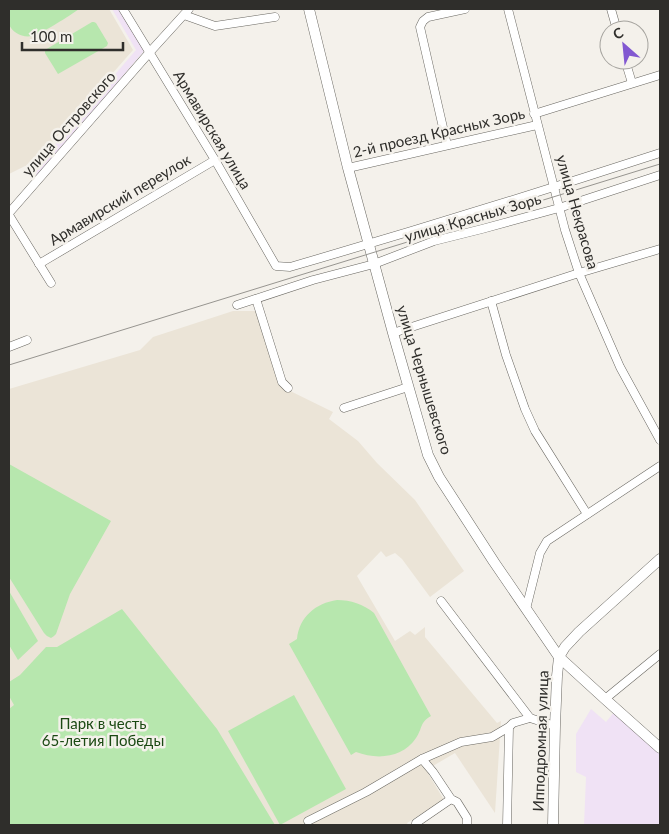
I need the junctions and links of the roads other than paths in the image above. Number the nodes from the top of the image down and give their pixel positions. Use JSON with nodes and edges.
{"nodes":[{"id":1,"x":124,"y":9,"type":"edge"},
{"id":2,"x":465,"y":9,"type":"edge"},
{"id":3,"x":508,"y":9,"type":"edge"},
{"id":4,"x":311,"y":10,"type":"edge"},
{"id":5,"x":187,"y":12,"type":"edge"},
{"id":6,"x":275,"y":17,"type":"dead end"},
{"id":7,"x":149,"y":53,"type":"junction"},
{"id":8,"x":628,"y":70,"type":"edge"},
{"id":9,"x":660,"y":75,"type":"edge"},
{"id":10,"x":632,"y":83,"type":"junction"},
{"id":11,"x":534,"y":114,"type":"junction"},
{"id":12,"x":537,"y":125,"type":"junction"},
{"id":13,"x":447,"y":145,"type":"junction"},
{"id":14,"x":660,"y":153,"type":"edge"},
{"id":15,"x":215,"y":160,"type":"junction"},
{"id":16,"x":348,"y":168,"type":"junction"},
{"id":17,"x":660,"y":175,"type":"edge"},
{"id":18,"x":554,"y":188,"type":"junction"},
{"id":19,"x":559,"y":208,"type":"junction"},
{"id":20,"x":9,"y":214,"type":"edge"},
{"id":21,"x":368,"y":244,"type":"junction"},
{"id":22,"x":660,"y":249,"type":"edge"},
{"id":23,"x":39,"y":264,"type":"junction"},
{"id":24,"x":374,"y":264,"type":"junction"},
{"id":25,"x":579,"y":273,"type":"junction"},
{"id":26,"x":51,"y":284,"type":"dead end"},
{"id":27,"x":256,"y":299,"type":"junction"},
{"id":28,"x":491,"y":301,"type":"junction"},
{"id":29,"x":237,"y":305,"type":"dead end"},
{"id":30,"x":393,"y":332,"type":"junction"},
{"id":31,"x":27,"y":340,"type":"dead end"},
{"id":32,"x":9,"y":347,"type":"edge"},
{"id":33,"x":408,"y":387,"type":"junction"},
{"id":34,"x":288,"y":388,"type":"dead end"},
{"id":35,"x":344,"y":408,"type":"dead end"},
{"id":36,"x":660,"y":440,"type":"edge"},
{"id":37,"x":660,"y":466,"type":"edge"},
{"id":38,"x":587,"y":514,"type":"junction"},
{"id":39,"x":660,"y":559,"type":"edge"},
{"id":40,"x":441,"y":601,"type":"dead end"},
{"id":41,"x":526,"y":609,"type":"junction"},
{"id":42,"x":660,"y":654,"type":"edge"},
{"id":43,"x":559,"y":657,"type":"junction"},
{"id":44,"x":605,"y":699,"type":"junction"},
{"id":45,"x":530,"y":718,"type":"junction"},
{"id":46,"x":555,"y":726,"type":"junction"},
{"id":47,"x":509,"y":727,"type":"junction"},
{"id":48,"x":660,"y":748,"type":"edge"},
{"id":49,"x":422,"y":759,"type":"junction"},
{"id":50,"x":450,"y":799,"type":"junction"},
{"id":51,"x":308,"y":821,"type":"dead end"},
{"id":52,"x":416,"y":825,"type":"edge"},
{"id":53,"x":467,"y":825,"type":"edge"},
{"id":54,"x":507,"y":825,"type":"edge"},
{"id":55,"x":553,"y":825,"type":"edge"}],
"edges":[{"from":1,"to":7,"type":"street","name":"Армавирская улица"},
{"from":2,"to":13,"type":"street"},
{"from":3,"to":11,"type":"street","name":"улица Некрасова"},
{"from":4,"to":16,"type":"street","name":"улица Чернышевского"},
{"from":5,"to":6,"type":"street"},
{"from":5,"to":7,"type":"street","name":"улица Островского"},
{"from":7,"to":15,"type":"street","name":"Армавирская улица"},
{"from":7,"to":20,"type":"street","name":"улица Островского"},
{"from":8,"to":10,"type":"street"},
{"from":9,"to":10,"type":"street","name":"2-й проезд Красных Зорь"},
{"from":10,"to":11,"type":"street","name":"2-й проезд Красных Зорь"},
{"from":11,"to":12,"type":"street","name":"улица Некрасова"},
{"from":12,"to":13,"type":"street","name":"2-й проезд Красных Зорь"},
{"from":12,"to":18,"type":"street","name":"улица Некрасова"},
{"from":13,"to":16,"type":"street","name":"2-й проезд Красных Зорь"},
{"from":14,"to":18,"type":"street"},
{"from":15,"to":21,"type":"street","name":"Армавирская улица"},
{"from":15,"to":23,"type":"street","name":"Армавирский переулок"},
{"from":16,"to":21,"type":"street","name":"улица Чернышевского"},
{"from":17,"to":19,"type":"street","name":"улица Красных Зорь"},
{"from":18,"to":19,"type":"street","name":"улица Некрасова"},
{"from":18,"to":21,"type":"street"},
{"from":19,"to":24,"type":"street","name":"улица Красных Зорь"},
{"from":19,"to":25,"type":"street","name":"улица Некрасова"},
{"from":20,"to":23,"type":"street"},
{"from":21,"to":24,"type":"street","name":"улица Чернышевского"},
{"from":22,"to":25,"type":"street"},
{"from":23,"to":26,"type":"street"},
{"from":24,"to":27,"type":"street","name":"улица Красных Зорь"},
{"from":24,"to":30,"type":"street","name":"улица Чернышевского"},
{"from":25,"to":28,"type":"street"},
{"from":25,"to":36,"type":"street","name":"улица Некрасова"},
{"from":27,"to":29,"type":"street","name":"улица Красных Зорь"},
{"from":27,"to":34,"type":"street"},
{"from":28,"to":30,"type":"street"},
{"from":28,"to":38,"type":"street"},
{"from":30,"to":33,"type":"street","name":"улица Чернышевского"},
{"from":31,"to":32,"type":"street"},
{"from":33,"to":35,"type":"street"},
{"from":33,"to":41,"type":"street","name":"улица Чернышевского"},
{"from":37,"to":38,"type":"street"},
{"from":38,"to":41,"type":"street"},
{"from":39,"to":43,"type":"street"},
{"from":40,"to":45,"type":"street"},
{"from":41,"to":43,"type":"street","name":"улица Чернышевского"},
{"from":42,"to":44,"type":"street"},
{"from":43,"to":44,"type":"street","name":"улица Чернышевского"},
{"from":43,"to":46,"type":"street","name":"Ипподромная улица"},
{"from":44,"to":48,"type":"street","name":"улица Чернышевского"},
{"from":45,"to":46,"type":"street"},
{"from":45,"to":47,"type":"street"},
{"from":46,"to":55,"type":"street","name":"Ипподромная улица"},
{"from":47,"to":49,"type":"street"},
{"from":47,"to":54,"type":"street"},
{"from":49,"to":50,"type":"street"},
{"from":49,"to":51,"type":"street"},
{"from":50,"to":52,"type":"street"},
{"from":50,"to":53,"type":"street"}]}
